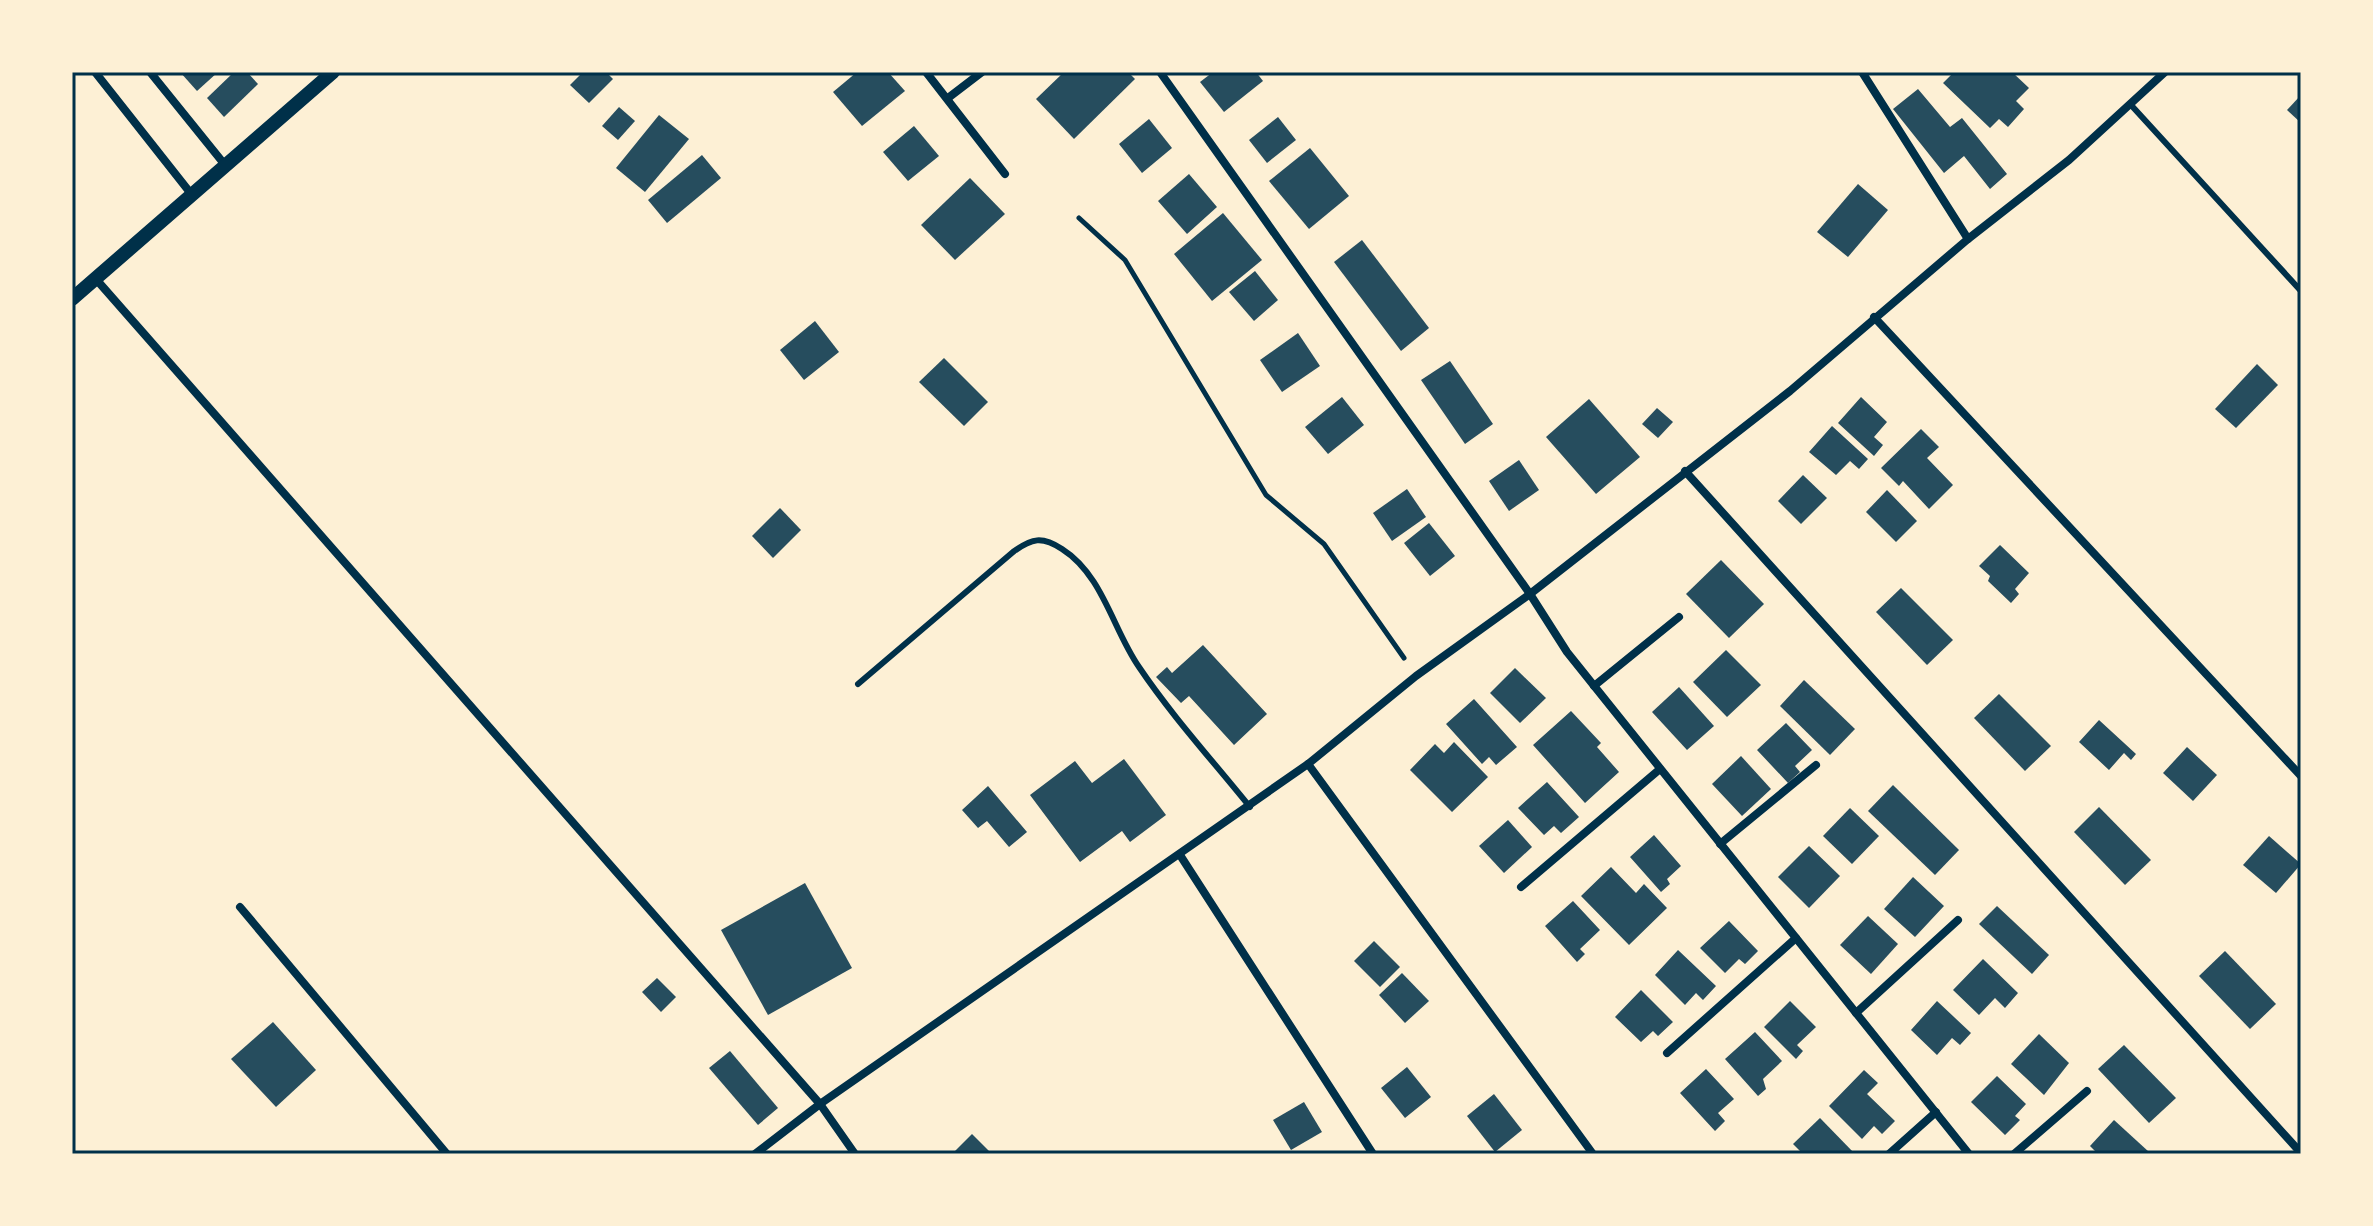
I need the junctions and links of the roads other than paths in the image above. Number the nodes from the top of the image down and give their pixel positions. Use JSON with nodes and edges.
{"nodes":[{"id":1,"x":95,"y":72,"type":"edge"},
{"id":2,"x":150,"y":72,"type":"edge"},
{"id":3,"x":333,"y":72,"type":"edge"},
{"id":4,"x":926,"y":72,"type":"edge"},
{"id":5,"x":982,"y":72,"type":"edge"},
{"id":6,"x":1160,"y":72,"type":"edge"},
{"id":7,"x":1862,"y":72,"type":"edge"},
{"id":8,"x":2165,"y":72,"type":"edge"},
{"id":9,"x":948,"y":98,"type":"junction"},
{"id":10,"x":2131,"y":105,"type":"junction"},
{"id":11,"x":225,"y":165,"type":"junction"},
{"id":12,"x":1005,"y":174,"type":"dead end"},
{"id":13,"x":193,"y":196,"type":"junction"},
{"id":14,"x":1968,"y":239,"type":"junction"},
{"id":15,"x":95,"y":277,"type":"junction"},
{"id":16,"x":2301,"y":291,"type":"edge"},
{"id":17,"x":72,"y":299,"type":"edge"},
{"id":18,"x":1874,"y":317,"type":"junction"},
{"id":19,"x":1685,"y":471,"type":"junction"},
{"id":20,"x":1530,"y":594,"type":"junction"},
{"id":21,"x":1679,"y":617,"type":"dead end"},
{"id":22,"x":858,"y":684,"type":"dead end"},
{"id":23,"x":1594,"y":686,"type":"junction"},
{"id":24,"x":1308,"y":764,"type":"junction"},
{"id":25,"x":1816,"y":765,"type":"dead end"},
{"id":26,"x":1660,"y":769,"type":"junction"},
{"id":27,"x":2301,"y":776,"type":"edge"},
{"id":28,"x":1250,"y":807,"type":"junction"},
{"id":29,"x":1720,"y":844,"type":"junction"},
{"id":30,"x":1180,"y":855,"type":"junction"},
{"id":31,"x":1521,"y":887,"type":"dead end"},
{"id":32,"x":240,"y":907,"type":"dead end"},
{"id":33,"x":1958,"y":920,"type":"dead end"},
{"id":34,"x":1796,"y":938,"type":"junction"},
{"id":35,"x":1856,"y":1013,"type":"junction"},
{"id":36,"x":1667,"y":1053,"type":"dead end"},
{"id":37,"x":2087,"y":1091,"type":"dead end"},
{"id":38,"x":820,"y":1104,"type":"junction"},
{"id":39,"x":1936,"y":1112,"type":"junction"},
{"id":40,"x":2301,"y":1153,"type":"edge"},
{"id":41,"x":447,"y":1154,"type":"edge"},
{"id":42,"x":755,"y":1154,"type":"edge"},
{"id":43,"x":855,"y":1154,"type":"edge"},
{"id":44,"x":1373,"y":1154,"type":"edge"},
{"id":45,"x":1593,"y":1154,"type":"edge"},
{"id":46,"x":1889,"y":1154,"type":"edge"},
{"id":47,"x":1969,"y":1154,"type":"edge"},
{"id":48,"x":2014,"y":1154,"type":"edge"}],
"edges":[{"from":1,"to":13,"type":"street"},
{"from":2,"to":11,"type":"street"},
{"from":3,"to":11,"type":"street"},
{"from":4,"to":9,"type":"street"},
{"from":5,"to":9,"type":"street"},
{"from":6,"to":20,"type":"street"},
{"from":7,"to":14,"type":"street"},
{"from":8,"to":10,"type":"street"},
{"from":9,"to":12,"type":"street"},
{"from":10,"to":14,"type":"street"},
{"from":10,"to":16,"type":"lane"},
{"from":11,"to":13,"type":"street"},
{"from":13,"to":15,"type":"street"},
{"from":14,"to":18,"type":"street"},
{"from":15,"to":17,"type":"street"},
{"from":15,"to":38,"type":"street"},
{"from":18,"to":19,"type":"street"},
{"from":18,"to":27,"type":"street"},
{"from":19,"to":20,"type":"street"},
{"from":19,"to":40,"type":"street"},
{"from":20,"to":23,"type":"street"},
{"from":20,"to":24,"type":"street"},
{"from":21,"to":23,"type":"street"},
{"from":22,"to":28,"type":"lane"},
{"from":23,"to":26,"type":"street"},
{"from":24,"to":28,"type":"street"},
{"from":24,"to":45,"type":"street"},
{"from":25,"to":29,"type":"street"},
{"from":26,"to":29,"type":"street"},
{"from":26,"to":31,"type":"street"},
{"from":28,"to":30,"type":"street"},
{"from":29,"to":34,"type":"street"},
{"from":30,"to":38,"type":"street"},
{"from":30,"to":44,"type":"street"},
{"from":32,"to":41,"type":"street"},
{"from":33,"to":35,"type":"street"},
{"from":34,"to":35,"type":"street"},
{"from":34,"to":36,"type":"street"},
{"from":35,"to":39,"type":"street"},
{"from":37,"to":48,"type":"street"},
{"from":38,"to":42,"type":"street"},
{"from":38,"to":43,"type":"street"},
{"from":39,"to":46,"type":"street"},
{"from":39,"to":47,"type":"street"}]}
